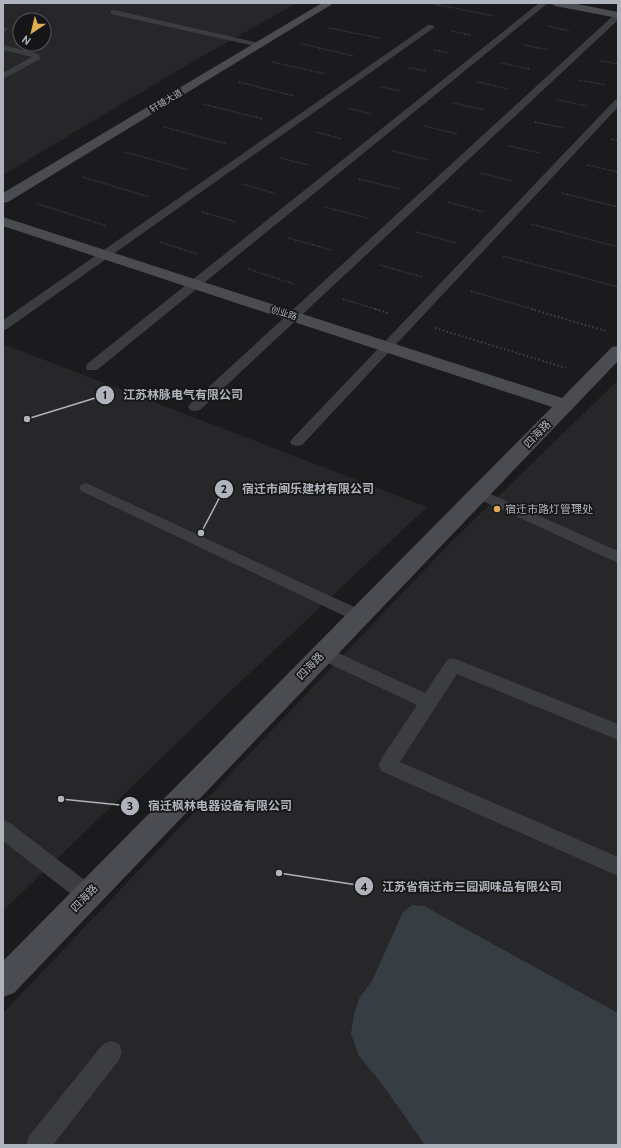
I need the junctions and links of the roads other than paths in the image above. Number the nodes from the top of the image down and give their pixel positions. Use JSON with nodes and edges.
{"nodes":[{"id":1,"x":329,"y":3,"type":"edge"},
{"id":2,"x":544,"y":3,"type":"edge"},
{"id":3,"x":555,"y":3,"type":"edge"},
{"id":4,"x":114,"y":12,"type":"dead end"},
{"id":5,"x":618,"y":16,"type":"edge"},
{"id":6,"x":431,"y":27,"type":"dead end"},
{"id":7,"x":259,"y":45,"type":"junction"},
{"id":8,"x":3,"y":47,"type":"edge"},
{"id":9,"x":3,"y":76,"type":"edge"},
{"id":10,"x":618,"y":102,"type":"edge"},
{"id":11,"x":3,"y":199,"type":"edge"},
{"id":12,"x":3,"y":221,"type":"edge"},
{"id":13,"x":105,"y":254,"type":"junction"},
{"id":14,"x":195,"y":284,"type":"junction"},
{"id":15,"x":293,"y":316,"type":"junction"},
{"id":16,"x":3,"y":326,"type":"edge"},
{"id":17,"x":387,"y":347,"type":"junction"},
{"id":18,"x":618,"y":351,"type":"edge"},
{"id":19,"x":92,"y":367,"type":"dead end"},
{"id":20,"x":565,"y":405,"type":"junction"},
{"id":21,"x":195,"y":407,"type":"dead end"},
{"id":22,"x":298,"y":442,"type":"dead end"},
{"id":23,"x":86,"y":488,"type":"dead end"},
{"id":24,"x":479,"y":494,"type":"junction"},
{"id":25,"x":618,"y":557,"type":"edge"},
{"id":26,"x":359,"y":616,"type":"junction"},
{"id":27,"x":323,"y":653,"type":"junction"},
{"id":28,"x":428,"y":702,"type":"junction"},
{"id":29,"x":618,"y":732,"type":"edge"},
{"id":30,"x":3,"y":829,"type":"edge"},
{"id":31,"x":618,"y":867,"type":"edge"},
{"id":32,"x":88,"y":895,"type":"junction"},
{"id":33,"x":3,"y":982,"type":"edge"},
{"id":34,"x":111,"y":1052,"type":"dead end"},
{"id":35,"x":38,"y":1145,"type":"edge"}],
"edges":[{"from":1,"to":7,"type":"street","name":"轩辕大道"},
{"from":2,"to":14,"type":"lane"},
{"from":3,"to":5,"type":"street"},
{"from":4,"to":7,"type":"lane"},
{"from":5,"to":15,"type":"lane"},
{"from":6,"to":13,"type":"lane"},
{"from":7,"to":11,"type":"street","name":"轩辕大道"},
{"from":8,"to":9,"type":"lane"},
{"from":10,"to":17,"type":"lane"},
{"from":12,"to":13,"type":"street","name":"创业路"},
{"from":13,"to":14,"type":"street","name":"创业路"},
{"from":13,"to":16,"type":"lane"},
{"from":14,"to":15,"type":"street","name":"创业路"},
{"from":14,"to":19,"type":"lane"},
{"from":15,"to":17,"type":"street","name":"创业路"},
{"from":15,"to":21,"type":"lane"},
{"from":17,"to":20,"type":"street","name":"创业路"},
{"from":17,"to":22,"type":"lane"},
{"from":18,"to":20,"type":"street","name":"四海路"},
{"from":20,"to":24,"type":"street","name":"四海路"},
{"from":23,"to":26,"type":"lane"},
{"from":24,"to":25,"type":"lane"},
{"from":24,"to":26,"type":"street","name":"四海路"},
{"from":26,"to":27,"type":"street","name":"四海路"},
{"from":27,"to":28,"type":"lane"},
{"from":27,"to":32,"type":"street","name":"四海路"},
{"from":28,"to":29,"type":"lane"},
{"from":28,"to":31,"type":"lane"},
{"from":30,"to":32,"type":"lane"},
{"from":32,"to":33,"type":"street","name":"四海路"},
{"from":34,"to":35,"type":"lane"}]}
